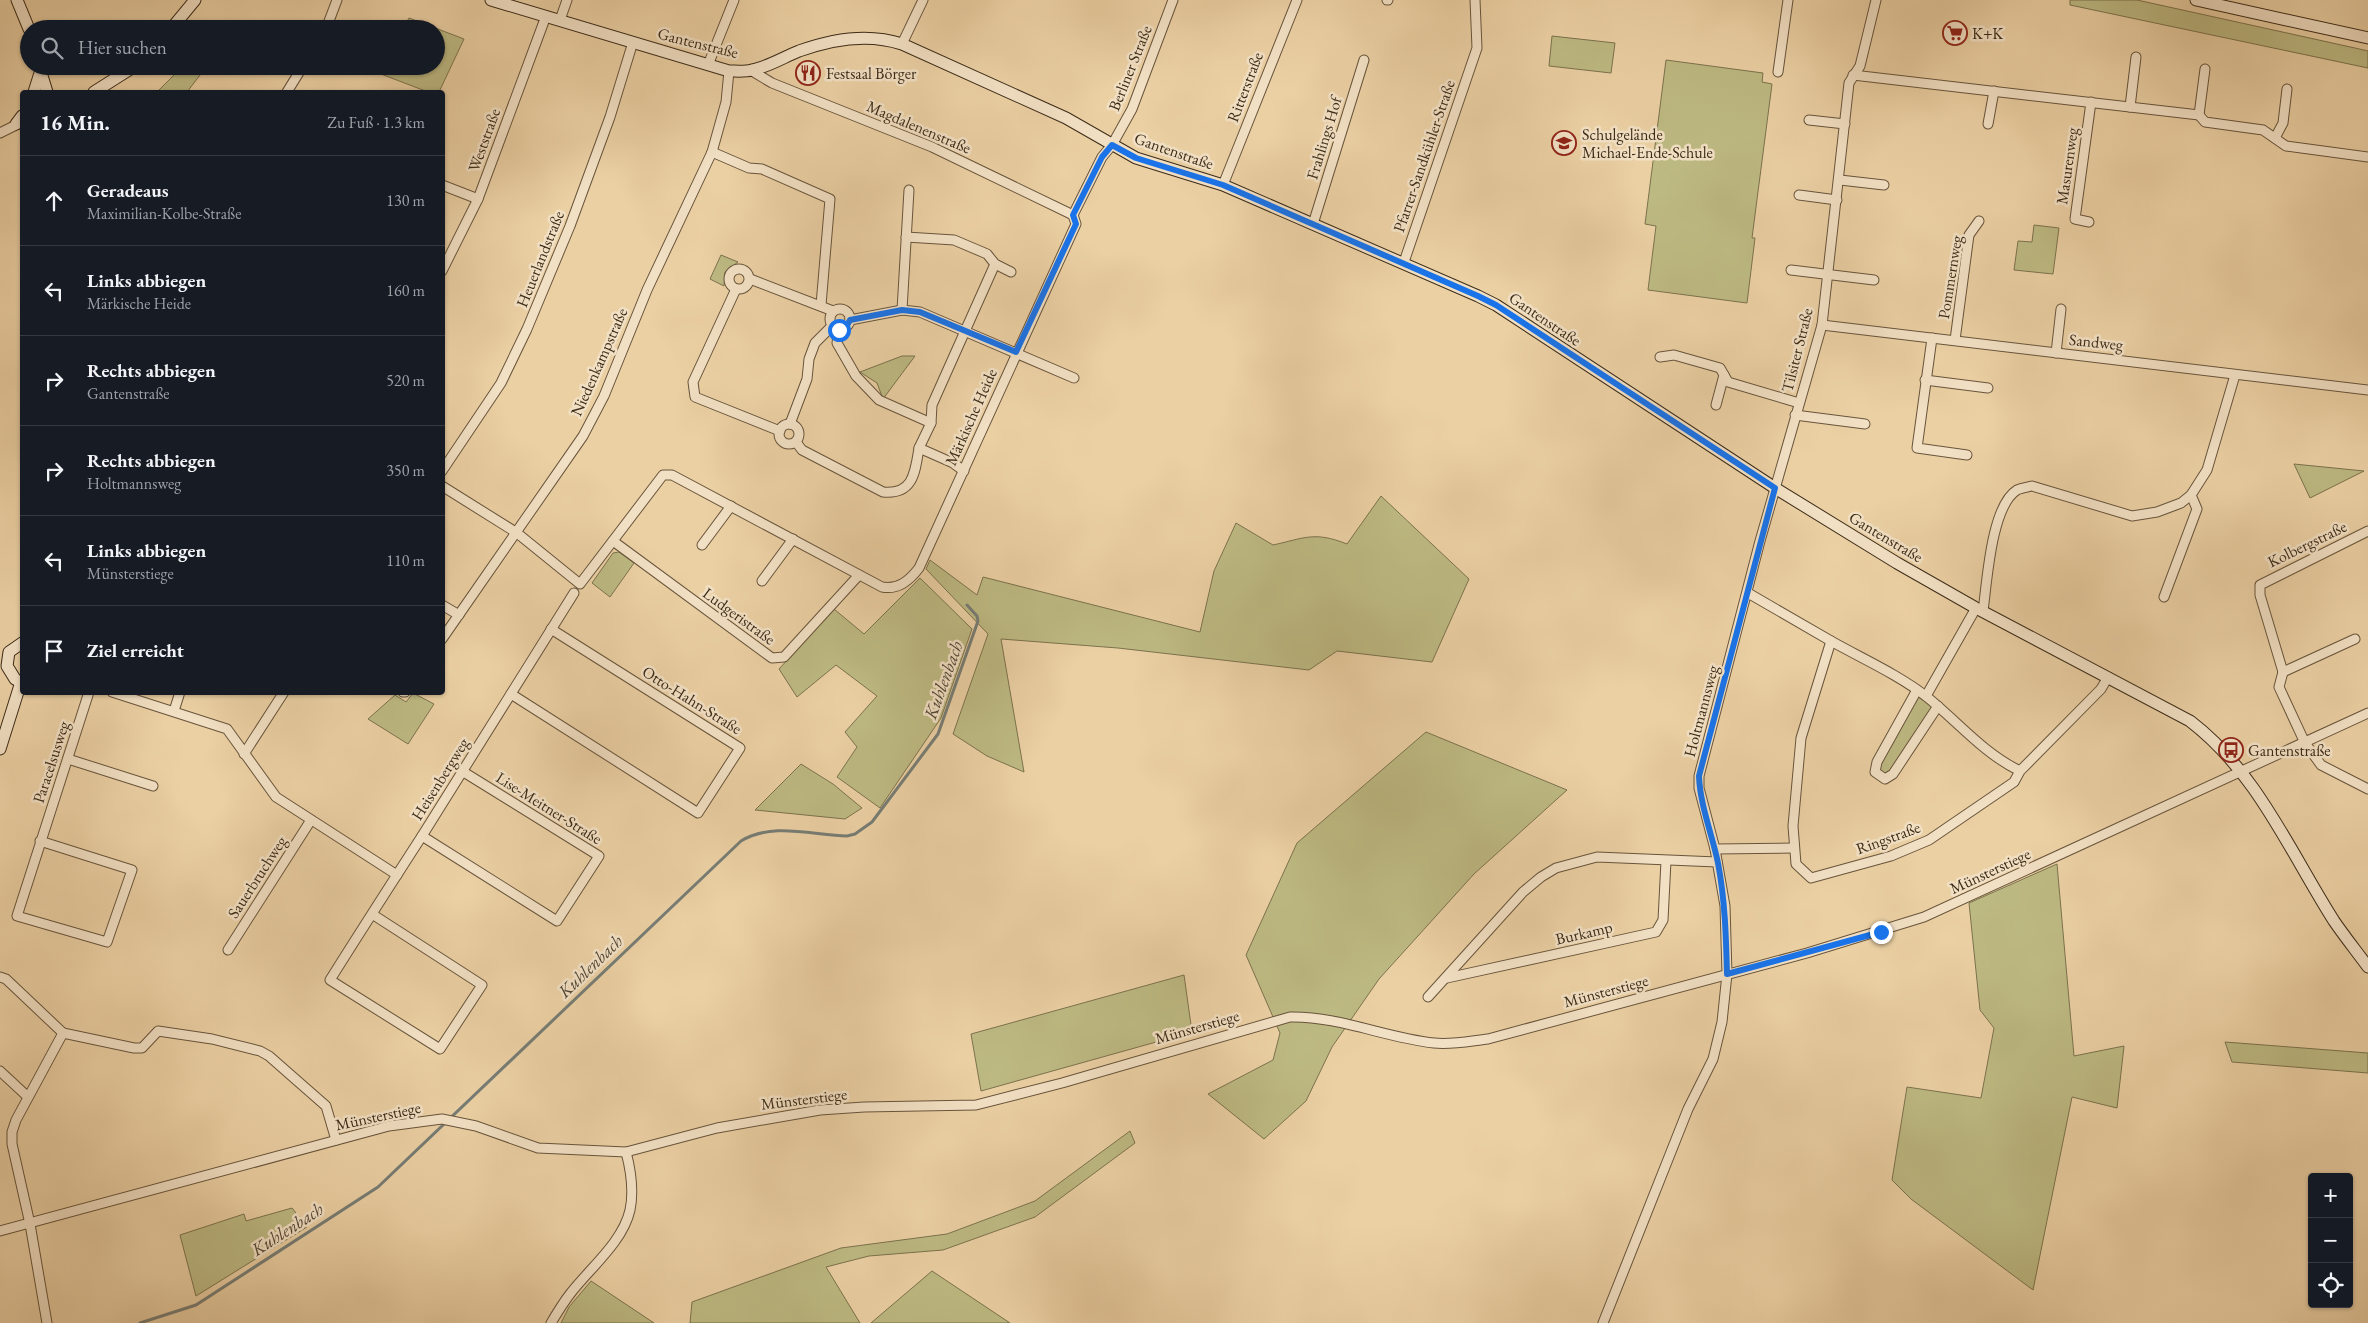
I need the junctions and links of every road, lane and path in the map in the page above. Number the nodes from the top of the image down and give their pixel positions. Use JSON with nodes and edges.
{"nodes":[{"id":1,"x":18,"y":0,"type":"edge"},
{"id":2,"x":195,"y":0,"type":"edge"},
{"id":3,"x":337,"y":0,"type":"edge"},
{"id":4,"x":491,"y":0,"type":"edge"},
{"id":5,"x":567,"y":0,"type":"edge"},
{"id":6,"x":734,"y":0,"type":"edge"},
{"id":7,"x":923,"y":0,"type":"edge"},
{"id":8,"x":1173,"y":0,"type":"edge"},
{"id":9,"x":1297,"y":0,"type":"edge"},
{"id":10,"x":1474,"y":0,"type":"edge"},
{"id":11,"x":1788,"y":0,"type":"edge"},
{"id":12,"x":1876,"y":0,"type":"edge"},
{"id":13,"x":2196,"y":0,"type":"edge"},
{"id":14,"x":546,"y":16,"type":"junction"},
{"id":15,"x":26,"y":20,"type":"edge"},
{"id":16,"x":178,"y":20,"type":"edge"},
{"id":17,"x":329,"y":20,"type":"edge"},
{"id":18,"x":560,"y":20,"type":"junction"},
{"id":19,"x":2368,"y":38,"type":"edge"},
{"id":20,"x":633,"y":42,"type":"junction"},
{"id":21,"x":902,"y":44,"type":"junction"},
{"id":22,"x":2136,"y":57,"type":"dead end"},
{"id":23,"x":1364,"y":60,"type":"dead end"},
{"id":24,"x":708,"y":64,"type":"junction"},
{"id":25,"x":2205,"y":69,"type":"dead end"},
{"id":26,"x":752,"y":70,"type":"junction"},
{"id":27,"x":729,"y":71,"type":"junction"},
{"id":28,"x":1778,"y":72,"type":"dead end"},
{"id":29,"x":38,"y":75,"type":"edge"},
{"id":30,"x":42,"y":75,"type":"edge"},
{"id":31,"x":121,"y":75,"type":"edge"},
{"id":32,"x":297,"y":75,"type":"edge"},
{"id":33,"x":1854,"y":75,"type":"junction"},
{"id":34,"x":2287,"y":89,"type":"dead end"},
{"id":35,"x":34,"y":90,"type":"edge"},
{"id":36,"x":46,"y":90,"type":"edge"},
{"id":37,"x":97,"y":90,"type":"edge"},
{"id":38,"x":288,"y":90,"type":"edge"},
{"id":39,"x":1994,"y":91,"type":"junction"},
{"id":40,"x":2091,"y":102,"type":"junction"},
{"id":41,"x":2130,"y":107,"type":"junction"},
{"id":42,"x":2199,"y":115,"type":"junction"},
{"id":43,"x":1809,"y":120,"type":"dead end"},
{"id":44,"x":20,"y":121,"type":"edge"},
{"id":45,"x":1845,"y":124,"type":"junction"},
{"id":46,"x":1988,"y":124,"type":"dead end"},
{"id":47,"x":0,"y":133,"type":"edge"},
{"id":48,"x":2275,"y":138,"type":"junction"},
{"id":49,"x":1112,"y":145,"type":"junction"},
{"id":50,"x":712,"y":152,"type":"junction"},
{"id":51,"x":2368,"y":157,"type":"edge"},
{"id":52,"x":1840,"y":180,"type":"junction"},
{"id":53,"x":1223,"y":185,"type":"junction"},
{"id":54,"x":1884,"y":185,"type":"dead end"},
{"id":55,"x":445,"y":186,"type":"edge"},
{"id":56,"x":909,"y":190,"type":"dead end"},
{"id":57,"x":1799,"y":195,"type":"dead end"},
{"id":58,"x":478,"y":198,"type":"junction"},
{"id":59,"x":1837,"y":200,"type":"junction"},
{"id":60,"x":1073,"y":215,"type":"junction"},
{"id":61,"x":1979,"y":221,"type":"dead end"},
{"id":62,"x":2089,"y":222,"type":"dead end"},
{"id":63,"x":1313,"y":224,"type":"junction"},
{"id":64,"x":906,"y":237,"type":"junction"},
{"id":65,"x":1404,"y":262,"type":"junction"},
{"id":66,"x":995,"y":264,"type":"junction"},
{"id":67,"x":445,"y":265,"type":"edge"},
{"id":68,"x":1791,"y":270,"type":"dead end"},
{"id":69,"x":1011,"y":272,"type":"dead end"},
{"id":70,"x":1827,"y":275,"type":"junction"},
{"id":71,"x":750,"y":279,"type":"junction"},
{"id":72,"x":1874,"y":280,"type":"dead end"},
{"id":73,"x":736,"y":289,"type":"junction"},
{"id":74,"x":821,"y":305,"type":"junction"},
{"id":75,"x":2061,"y":309,"type":"dead end"},
{"id":76,"x":902,"y":310,"type":"junction"},
{"id":77,"x":833,"y":311,"type":"junction"},
{"id":78,"x":850,"y":320,"type":"junction"},
{"id":79,"x":1822,"y":325,"type":"junction"},
{"id":80,"x":835,"y":328,"type":"junction"},
{"id":81,"x":965,"y":331,"type":"junction"},
{"id":82,"x":1932,"y":338,"type":"junction"},
{"id":83,"x":1955,"y":340,"type":"junction"},
{"id":84,"x":1016,"y":352,"type":"junction"},
{"id":85,"x":2056,"y":353,"type":"junction"},
{"id":86,"x":1660,"y":357,"type":"dead end"},
{"id":87,"x":1724,"y":375,"type":"junction"},
{"id":88,"x":2235,"y":375,"type":"junction"},
{"id":89,"x":1074,"y":378,"type":"dead end"},
{"id":90,"x":1925,"y":380,"type":"junction"},
{"id":91,"x":1988,"y":388,"type":"dead end"},
{"id":92,"x":2368,"y":390,"type":"edge"},
{"id":93,"x":1799,"y":404,"type":"junction"},
{"id":94,"x":1716,"y":405,"type":"dead end"},
{"id":95,"x":1795,"y":415,"type":"junction"},
{"id":96,"x":931,"y":423,"type":"junction"},
{"id":97,"x":790,"y":424,"type":"junction"},
{"id":98,"x":1865,"y":424,"type":"dead end"},
{"id":99,"x":780,"y":431,"type":"junction"},
{"id":100,"x":796,"y":442,"type":"junction"},
{"id":101,"x":920,"y":448,"type":"junction"},
{"id":102,"x":1967,"y":455,"type":"dead end"},
{"id":103,"x":445,"y":467,"type":"edge"},
{"id":104,"x":964,"y":471,"type":"junction"},
{"id":105,"x":445,"y":488,"type":"edge"},
{"id":106,"x":1775,"y":488,"type":"junction"},
{"id":107,"x":2191,"y":495,"type":"junction"},
{"id":108,"x":731,"y":506,"type":"junction"},
{"id":109,"x":2368,"y":531,"type":"edge"},
{"id":110,"x":517,"y":533,"type":"junction"},
{"id":111,"x":793,"y":539,"type":"junction"},
{"id":112,"x":613,"y":541,"type":"junction"},
{"id":113,"x":702,"y":545,"type":"dead end"},
{"id":114,"x":859,"y":575,"type":"junction"},
{"id":115,"x":762,"y":581,"type":"dead end"},
{"id":116,"x":574,"y":593,"type":"dead end"},
{"id":117,"x":1748,"y":593,"type":"junction"},
{"id":118,"x":2164,"y":597,"type":"dead end"},
{"id":119,"x":445,"y":606,"type":"edge"},
{"id":120,"x":1980,"y":610,"type":"junction"},
{"id":121,"x":458,"y":615,"type":"junction"},
{"id":122,"x":551,"y":629,"type":"junction"},
{"id":123,"x":445,"y":634,"type":"edge"},
{"id":124,"x":2355,"y":638,"type":"dead end"},
{"id":125,"x":1831,"y":641,"type":"junction"},
{"id":126,"x":20,"y":644,"type":"edge"},
{"id":127,"x":2282,"y":672,"type":"junction"},
{"id":128,"x":2108,"y":677,"type":"junction"},
{"id":129,"x":20,"y":681,"type":"edge"},
{"id":130,"x":20,"y":689,"type":"edge"},
{"id":131,"x":1917,"y":690,"type":"junction"},
{"id":132,"x":511,"y":694,"type":"junction"},
{"id":133,"x":88,"y":695,"type":"edge"},
{"id":134,"x":122,"y":695,"type":"edge"},
{"id":135,"x":179,"y":695,"type":"edge"},
{"id":136,"x":282,"y":695,"type":"edge"},
{"id":137,"x":1926,"y":696,"type":"junction"},
{"id":138,"x":1938,"y":706,"type":"junction"},
{"id":139,"x":174,"y":711,"type":"junction"},
{"id":140,"x":2368,"y":713,"type":"edge"},
{"id":141,"x":2305,"y":743,"type":"junction"},
{"id":142,"x":0,"y":749,"type":"edge"},
{"id":143,"x":244,"y":754,"type":"junction"},
{"id":144,"x":68,"y":759,"type":"junction"},
{"id":145,"x":462,"y":771,"type":"junction"},
{"id":146,"x":2020,"y":771,"type":"junction"},
{"id":147,"x":2240,"y":772,"type":"junction"},
{"id":148,"x":153,"y":786,"type":"dead end"},
{"id":149,"x":2368,"y":789,"type":"edge"},
{"id":150,"x":311,"y":820,"type":"junction"},
{"id":151,"x":422,"y":836,"type":"junction"},
{"id":152,"x":40,"y":841,"type":"junction"},
{"id":153,"x":1794,"y":848,"type":"junction"},
{"id":154,"x":1715,"y":849,"type":"junction"},
{"id":155,"x":1666,"y":861,"type":"junction"},
{"id":156,"x":1718,"y":862,"type":"junction"},
{"id":157,"x":397,"y":874,"type":"junction"},
{"id":158,"x":372,"y":914,"type":"junction"},
{"id":159,"x":228,"y":950,"type":"dead end"},
{"id":160,"x":2368,"y":967,"type":"edge"},
{"id":161,"x":1727,"y":974,"type":"junction"},
{"id":162,"x":0,"y":976,"type":"edge"},
{"id":163,"x":1446,"y":978,"type":"junction"},
{"id":164,"x":1428,"y":997,"type":"dead end"},
{"id":165,"x":64,"y":1033,"type":"junction"},
{"id":166,"x":0,"y":1071,"type":"edge"},
{"id":167,"x":28,"y":1097,"type":"junction"},
{"id":168,"x":336,"y":1140,"type":"junction"},
{"id":169,"x":626,"y":1152,"type":"junction"},
{"id":170,"x":30,"y":1224,"type":"junction"},
{"id":171,"x":0,"y":1231,"type":"edge"},
{"id":172,"x":47,"y":1323,"type":"edge"},
{"id":173,"x":551,"y":1323,"type":"edge"},
{"id":174,"x":1603,"y":1323,"type":"edge"}],
"edges":[{"from":1,"to":15,"type":"street"},
{"from":2,"to":16,"type":"street"},
{"from":3,"to":17,"type":"street"},
{"from":4,"to":14,"type":"street","name":"Gantenstraße"},
{"from":5,"to":18,"type":"street"},
{"from":6,"to":24,"type":"street"},
{"from":7,"to":21,"type":"street"},
{"from":8,"to":49,"type":"street","name":"Berliner Straße"},
{"from":9,"to":53,"type":"street","name":"Ritterstraße"},
{"from":10,"to":65,"type":"street","name":"Pfarrer-Sandkühler-Straße"},
{"from":11,"to":28,"type":"street"},
{"from":12,"to":33,"type":"street","name":"Tilsiter Straße"},
{"from":13,"to":19,"type":"street"},
{"from":14,"to":18,"type":"street","name":"Gantenstraße"},
{"from":14,"to":58,"type":"street","name":"Weststraße"},
{"from":18,"to":20,"type":"street","name":"Gantenstraße"},
{"from":20,"to":24,"type":"street","name":"Gantenstraße"},
{"from":20,"to":103,"type":"street","name":"Heuerlandstraße"},
{"from":21,"to":26,"type":"street","name":"Gantenstraße"},
{"from":21,"to":49,"type":"street","name":"Gantenstraße"},
{"from":22,"to":41,"type":"street"},
{"from":23,"to":63,"type":"street","name":"Frahlings Hof"},
{"from":24,"to":27,"type":"street","name":"Gantenstraße"},
{"from":25,"to":42,"type":"street"},
{"from":26,"to":27,"type":"street","name":"Gantenstraße"},
{"from":26,"to":60,"type":"street","name":"Magdalenenstraße"},
{"from":27,"to":50,"type":"street","name":"Niedenkampstraße"},
{"from":29,"to":35,"type":"street"},
{"from":30,"to":36,"type":"street"},
{"from":31,"to":37,"type":"street"},
{"from":32,"to":38,"type":"street"},
{"from":33,"to":39,"type":"street"},
{"from":33,"to":45,"type":"street","name":"Tilsiter Straße"},
{"from":34,"to":48,"type":"street"},
{"from":39,"to":40,"type":"street"},
{"from":39,"to":46,"type":"street"},
{"from":40,"to":41,"type":"street"},
{"from":40,"to":62,"type":"street","name":"Masurenweg"},
{"from":41,"to":42,"type":"street"},
{"from":42,"to":48,"type":"street"},
{"from":43,"to":45,"type":"street"},
{"from":44,"to":47,"type":"street"},
{"from":45,"to":52,"type":"street","name":"Tilsiter Straße"},
{"from":48,"to":51,"type":"street"},
{"from":49,"to":53,"type":"street","name":"Gantenstraße"},
{"from":49,"to":60,"type":"street","name":"Märkische Heide"},
{"from":50,"to":74,"type":"street"},
{"from":50,"to":110,"type":"street","name":"Niedenkampstraße"},
{"from":52,"to":54,"type":"street"},
{"from":52,"to":59,"type":"street","name":"Tilsiter Straße"},
{"from":53,"to":63,"type":"street","name":"Gantenstraße"},
{"from":55,"to":58,"type":"street"},
{"from":56,"to":64,"type":"street"},
{"from":57,"to":59,"type":"street"},
{"from":58,"to":67,"type":"street","name":"Weststraße"},
{"from":59,"to":70,"type":"street","name":"Tilsiter Straße"},
{"from":60,"to":84,"type":"street","name":"Märkische Heide"},
{"from":61,"to":83,"type":"street","name":"Pommernweg"},
{"from":63,"to":65,"type":"street","name":"Gantenstraße"},
{"from":64,"to":66,"type":"street"},
{"from":64,"to":76,"type":"street"},
{"from":65,"to":106,"type":"street","name":"Gantenstraße"},
{"from":66,"to":69,"type":"street"},
{"from":66,"to":81,"type":"street"},
{"from":68,"to":70,"type":"street"},
{"from":70,"to":72,"type":"street"},
{"from":70,"to":79,"type":"street","name":"Tilsiter Straße"},
{"from":71,"to":73,"type":"street"},
{"from":71,"to":73,"type":"street"},
{"from":71,"to":74,"type":"street"},
{"from":73,"to":99,"type":"street"},
{"from":74,"to":77,"type":"street"},
{"from":75,"to":85,"type":"street"},
{"from":76,"to":78,"type":"street"},
{"from":76,"to":81,"type":"street"},
{"from":77,"to":78,"type":"street"},
{"from":77,"to":80,"type":"street"},
{"from":78,"to":80,"type":"street"},
{"from":79,"to":82,"type":"street","name":"Sandweg"},
{"from":79,"to":93,"type":"street","name":"Tilsiter Straße"},
{"from":80,"to":96,"type":"street"},
{"from":80,"to":97,"type":"street"},
{"from":81,"to":84,"type":"street"},
{"from":81,"to":96,"type":"street"},
{"from":82,"to":83,"type":"street","name":"Sandweg"},
{"from":82,"to":90,"type":"street"},
{"from":83,"to":85,"type":"street","name":"Sandweg"},
{"from":84,"to":89,"type":"street"},
{"from":84,"to":104,"type":"street","name":"Märkische Heide"},
{"from":85,"to":88,"type":"street","name":"Sandweg"},
{"from":86,"to":87,"type":"street","name":"Tilsiter Straße"},
{"from":87,"to":93,"type":"street","name":"Tilsiter Straße"},
{"from":87,"to":94,"type":"street"},
{"from":88,"to":92,"type":"street","name":"Sandweg"},
{"from":88,"to":107,"type":"street"},
{"from":90,"to":91,"type":"street"},
{"from":90,"to":102,"type":"street"},
{"from":93,"to":95,"type":"street","name":"Tilsiter Straße"},
{"from":95,"to":98,"type":"street","name":"Tilsiter Straße"},
{"from":95,"to":106,"type":"street","name":"Tilsiter Straße"},
{"from":96,"to":101,"type":"street"},
{"from":97,"to":99,"type":"street"},
{"from":97,"to":100,"type":"street"},
{"from":99,"to":100,"type":"street"},
{"from":100,"to":101,"type":"street"},
{"from":101,"to":104,"type":"street"},
{"from":104,"to":114,"type":"street","name":"Märkische Heide"},
{"from":105,"to":110,"type":"street"},
{"from":106,"to":117,"type":"street","name":"Holtmannsweg"},
{"from":106,"to":120,"type":"street","name":"Gantenstraße"},
{"from":107,"to":118,"type":"street"},
{"from":107,"to":120,"type":"street"},
{"from":108,"to":111,"type":"street"},
{"from":108,"to":112,"type":"street"},
{"from":108,"to":113,"type":"street"},
{"from":109,"to":127,"type":"street","name":"Kolbergstraße"},
{"from":110,"to":112,"type":"street"},
{"from":110,"to":121,"type":"street","name":"Niedenkampstraße"},
{"from":111,"to":114,"type":"street"},
{"from":111,"to":115,"type":"street"},
{"from":112,"to":114,"type":"street","name":"Ludgeristraße"},
{"from":116,"to":122,"type":"street","name":"Heisenbergweg"},
{"from":117,"to":125,"type":"street"},
{"from":117,"to":154,"type":"street","name":"Holtmannsweg"},
{"from":119,"to":121,"type":"street"},
{"from":120,"to":128,"type":"street","name":"Gantenstraße"},
{"from":120,"to":137,"type":"street"},
{"from":121,"to":123,"type":"street","name":"Niedenkampstraße"},
{"from":122,"to":132,"type":"street","name":"Heisenbergweg"},
{"from":122,"to":132,"type":"street","name":"Otto-Hahn-Straße"},
{"from":124,"to":127,"type":"street"},
{"from":125,"to":131,"type":"street"},
{"from":125,"to":153,"type":"street","name":"Ringstraße"},
{"from":126,"to":129,"type":"street"},
{"from":127,"to":141,"type":"street"},
{"from":128,"to":146,"type":"street","name":"Ringstraße"},
{"from":128,"to":147,"type":"street","name":"Gantenstraße"},
{"from":130,"to":142,"type":"street"},
{"from":131,"to":137,"type":"street"},
{"from":131,"to":138,"type":"street"},
{"from":132,"to":145,"type":"street","name":"Heisenbergweg"},
{"from":133,"to":144,"type":"street","name":"Paracelsusweg"},
{"from":134,"to":139,"type":"street"},
{"from":135,"to":139,"type":"street"},
{"from":136,"to":143,"type":"street"},
{"from":137,"to":138,"type":"street"},
{"from":138,"to":146,"type":"street"},
{"from":139,"to":143,"type":"street"},
{"from":140,"to":141,"type":"street","name":"Münsterstiege"},
{"from":141,"to":147,"type":"street","name":"Münsterstiege"},
{"from":141,"to":149,"type":"street"},
{"from":143,"to":150,"type":"street"},
{"from":144,"to":148,"type":"street"},
{"from":144,"to":152,"type":"street","name":"Paracelsusweg"},
{"from":145,"to":151,"type":"street","name":"Heisenbergweg"},
{"from":145,"to":151,"type":"street","name":"Lise-Meitner-Straße"},
{"from":146,"to":153,"type":"street","name":"Ringstraße"},
{"from":147,"to":160,"type":"street","name":"Gantenstraße"},
{"from":147,"to":161,"type":"street","name":"Münsterstiege"},
{"from":150,"to":157,"type":"street"},
{"from":150,"to":159,"type":"street","name":"Sauerbruchweg"},
{"from":151,"to":157,"type":"street","name":"Heisenbergweg"},
{"from":152,"to":152,"type":"street","name":"Paracelsusweg"},
{"from":153,"to":154,"type":"street"},
{"from":154,"to":156,"type":"street","name":"Holtmannsweg"},
{"from":155,"to":156,"type":"street"},
{"from":155,"to":163,"type":"street"},
{"from":155,"to":163,"type":"street","name":"Burkamp"},
{"from":156,"to":161,"type":"street","name":"Holtmannsweg"},
{"from":157,"to":158,"type":"street","name":"Heisenbergweg"},
{"from":158,"to":158,"type":"street","name":"Heisenbergweg"},
{"from":161,"to":169,"type":"street","name":"Münsterstiege"},
{"from":161,"to":174,"type":"street","name":"Holtmannsweg"},
{"from":162,"to":165,"type":"street"},
{"from":163,"to":164,"type":"street"},
{"from":165,"to":167,"type":"street"},
{"from":165,"to":168,"type":"street"},
{"from":166,"to":167,"type":"street"},
{"from":167,"to":170,"type":"street"},
{"from":168,"to":169,"type":"street","name":"Münsterstiege"},
{"from":168,"to":170,"type":"street","name":"Münsterstiege"},
{"from":169,"to":173,"type":"street"},
{"from":170,"to":171,"type":"street","name":"Münsterstiege"},
{"from":170,"to":172,"type":"street"}]}
